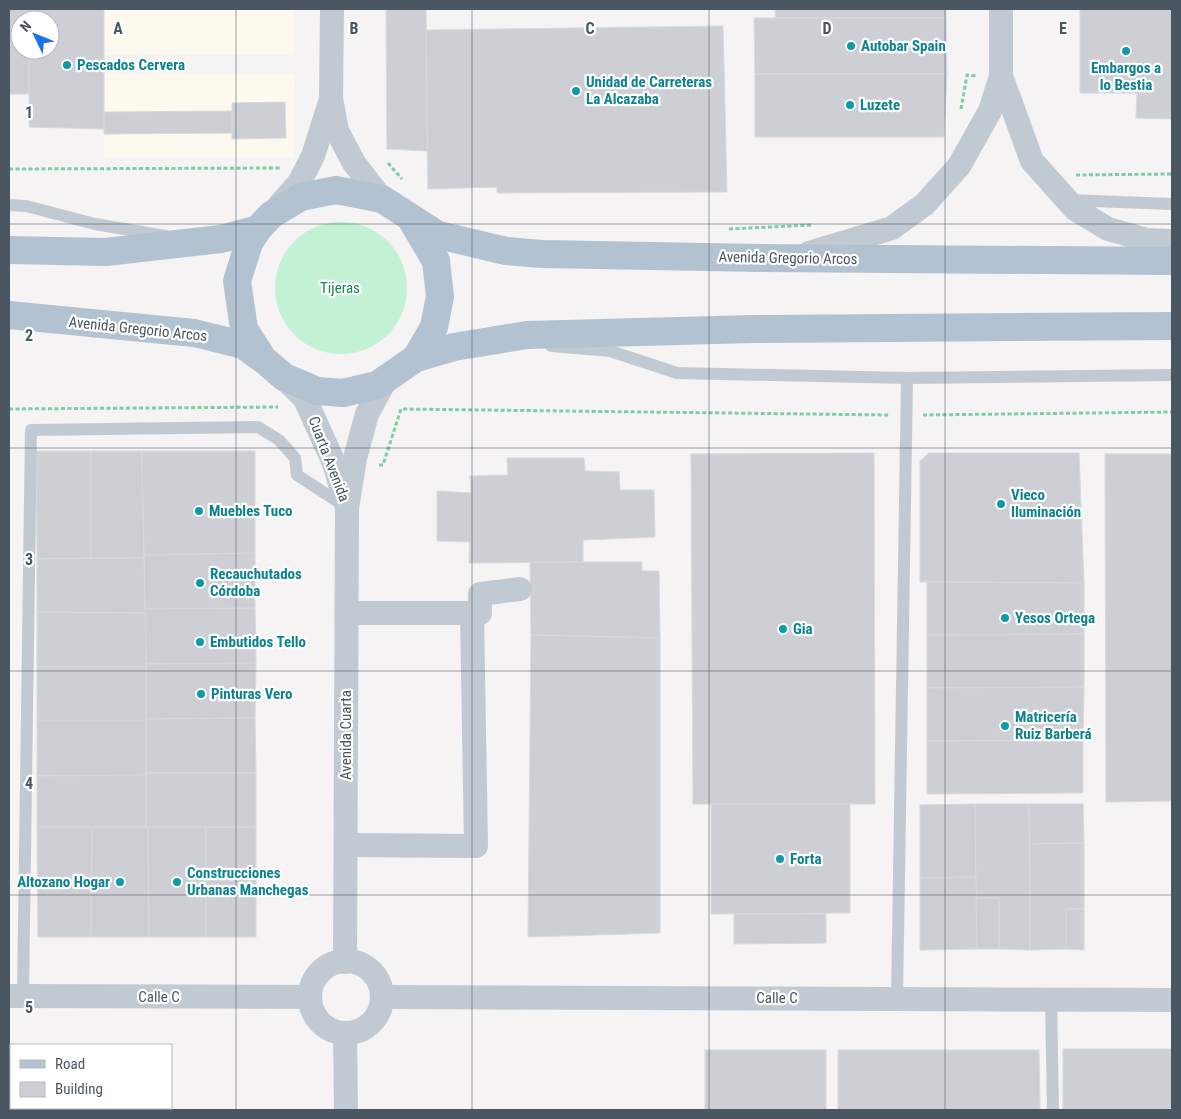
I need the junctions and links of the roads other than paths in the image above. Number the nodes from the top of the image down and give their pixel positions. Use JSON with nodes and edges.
{"nodes":[{"id":1,"x":332,"y":9,"type":"edge"},
{"id":2,"x":1002,"y":9,"type":"edge"},
{"id":3,"x":1001,"y":76,"type":"junction"},
{"id":4,"x":331,"y":98,"type":"junction"},
{"id":5,"x":382,"y":199,"type":"junction"},
{"id":6,"x":1066,"y":200,"type":"junction"},
{"id":7,"x":1172,"y":204,"type":"edge"},
{"id":8,"x":9,"y":205,"type":"edge"},
{"id":9,"x":411,"y":219,"type":"junction"},
{"id":10,"x":265,"y":222,"type":"junction"},
{"id":11,"x":1172,"y":241,"type":"edge"},
{"id":12,"x":197,"y":242,"type":"junction"},
{"id":13,"x":9,"y":250,"type":"edge"},
{"id":14,"x":792,"y":258,"type":"junction"},
{"id":15,"x":1172,"y":261,"type":"edge"},
{"id":16,"x":16,"y":319,"type":"edge"},
{"id":17,"x":1172,"y":326,"type":"edge"},
{"id":18,"x":486,"y":341,"type":"junction"},
{"id":19,"x":416,"y":358,"type":"junction"},
{"id":20,"x":262,"y":359,"type":"junction"},
{"id":21,"x":1172,"y":375,"type":"edge"},
{"id":22,"x":284,"y":377,"type":"junction"},
{"id":23,"x":907,"y":378,"type":"junction"},
{"id":24,"x":385,"y":380,"type":"junction"},
{"id":25,"x":347,"y":508,"type":"junction"},
{"id":26,"x":520,"y":589,"type":"dead end"},
{"id":27,"x":347,"y":613,"type":"junction"},
{"id":28,"x":472,"y":613,"type":"junction"},
{"id":29,"x":346,"y":845,"type":"junction"},
{"id":30,"x":345,"y":962,"type":"junction"},
{"id":31,"x":16,"y":996,"type":"edge"},
{"id":32,"x":382,"y":997,"type":"junction"},
{"id":33,"x":309,"y":998,"type":"junction"},
{"id":34,"x":897,"y":998,"type":"junction"},
{"id":35,"x":1051,"y":999,"type":"junction"},
{"id":36,"x":1172,"y":1000,"type":"edge"},
{"id":37,"x":345,"y":1033,"type":"junction"},
{"id":38,"x":346,"y":1110,"type":"edge"},
{"id":39,"x":1053,"y":1110,"type":"edge"}],
"edges":[{"from":1,"to":4,"type":"street"},
{"from":2,"to":3,"type":"street"},
{"from":3,"to":6,"type":"street"},
{"from":3,"to":14,"type":"street"},
{"from":4,"to":5,"type":"street"},
{"from":4,"to":10,"type":"street"},
{"from":5,"to":9,"type":"main road","name":"Avenida Gregorio Arcos"},
{"from":5,"to":10,"type":"main road"},
{"from":6,"to":7,"type":"lane"},
{"from":6,"to":11,"type":"street"},
{"from":8,"to":12,"type":"lane"},
{"from":9,"to":14,"type":"main road","name":"Avenida Gregorio Arcos"},
{"from":9,"to":19,"type":"main road"},
{"from":10,"to":12,"type":"main road"},
{"from":10,"to":20,"type":"main road"},
{"from":12,"to":13,"type":"main road"},
{"from":14,"to":15,"type":"main road","name":"Avenida Gregorio Arcos"},
{"from":16,"to":20,"type":"main road","name":"Avenida Gregorio Arcos"},
{"from":17,"to":18,"type":"main road"},
{"from":18,"to":19,"type":"main road"},
{"from":18,"to":23,"type":"lane"},
{"from":19,"to":24,"type":"main road","name":"Avenida Gregorio Arcos"},
{"from":20,"to":22,"type":"main road","name":"Avenida Gregorio Arcos"},
{"from":21,"to":23,"type":"lane"},
{"from":22,"to":24,"type":"main road","name":"Avenida Gregorio Arcos"},
{"from":22,"to":25,"type":"street","name":"Cuarta Avenida"},
{"from":23,"to":34,"type":"lane"},
{"from":24,"to":25,"type":"street","name":"Cuarta Avenida"},
{"from":25,"to":27,"type":"street","name":"Avenida Cuarta"},
{"from":25,"to":31,"type":"lane"},
{"from":26,"to":28,"type":"street"},
{"from":27,"to":28,"type":"street"},
{"from":27,"to":29,"type":"street","name":"Avenida Cuarta"},
{"from":28,"to":29,"type":"street"},
{"from":29,"to":30,"type":"street","name":"Avenida Cuarta"},
{"from":30,"to":32,"type":"street"},
{"from":30,"to":33,"type":"street"},
{"from":31,"to":33,"type":"street","name":"Calle C"},
{"from":32,"to":34,"type":"street","name":"Calle C"},
{"from":32,"to":37,"type":"street"},
{"from":33,"to":37,"type":"street"},
{"from":34,"to":35,"type":"street","name":"Calle C"},
{"from":35,"to":36,"type":"street","name":"Calle C"},
{"from":35,"to":39,"type":"lane"},
{"from":37,"to":38,"type":"street"}]}
